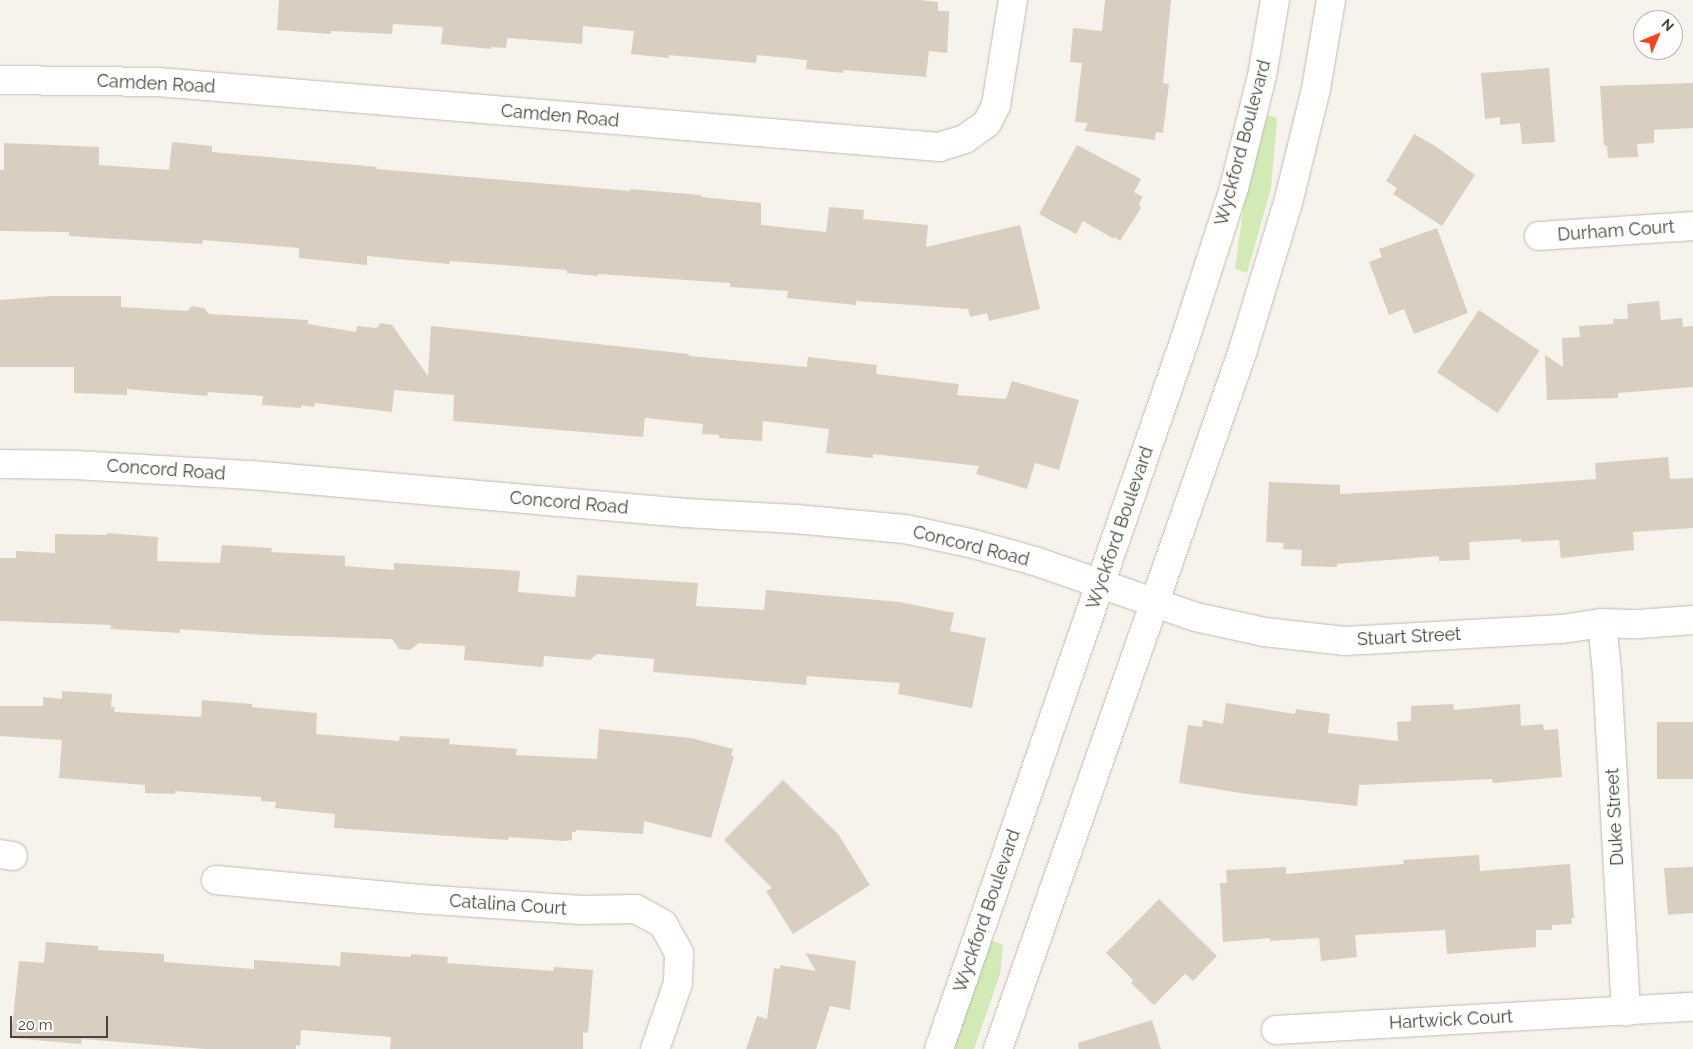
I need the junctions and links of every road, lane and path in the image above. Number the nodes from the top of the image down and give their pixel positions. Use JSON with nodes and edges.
{"nodes":[{"id":1,"x":1013,"y":0,"type":"edge"},
{"id":2,"x":1275,"y":0,"type":"edge"},
{"id":3,"x":1331,"y":0,"type":"edge"},
{"id":4,"x":0,"y":80,"type":"edge"},
{"id":5,"x":1693,"y":226,"type":"edge"},
{"id":6,"x":1539,"y":236,"type":"dead end"},
{"id":7,"x":0,"y":464,"type":"edge"},
{"id":8,"x":1101,"y":583,"type":"junction"},
{"id":9,"x":1142,"y":598,"type":"junction"},
{"id":10,"x":1693,"y":620,"type":"edge"},
{"id":11,"x":1602,"y":623,"type":"junction"},
{"id":12,"x":216,"y":880,"type":"dead end"},
{"id":13,"x":1693,"y":1007,"type":"edge"},
{"id":14,"x":1626,"y":1011,"type":"junction"},
{"id":15,"x":1276,"y":1030,"type":"dead end"},
{"id":16,"x":654,"y":1049,"type":"edge"},
{"id":17,"x":939,"y":1049,"type":"edge"},
{"id":18,"x":998,"y":1049,"type":"edge"}],
"edges":[{"from":1,"to":4,"type":"street","name":"Camden Road"},
{"from":2,"to":8,"type":"street","name":"Wyckford Boulevard"},
{"from":3,"to":9,"type":"street"},
{"from":5,"to":6,"type":"street","name":"Durham Court"},
{"from":7,"to":8,"type":"street","name":"Concord Road"},
{"from":8,"to":9,"type":"street","name":"Concord Road"},
{"from":8,"to":17,"type":"street","name":"Wyckford Boulevard"},
{"from":9,"to":11,"type":"street","name":"Stuart Street"},
{"from":9,"to":18,"type":"street"},
{"from":10,"to":11,"type":"street","name":"Stuart Street"},
{"from":11,"to":14,"type":"street","name":"Duke Street"},
{"from":12,"to":16,"type":"street","name":"Catalina Court"},
{"from":13,"to":14,"type":"street","name":"Hartwick Court"},
{"from":14,"to":15,"type":"street","name":"Hartwick Court"}]}
